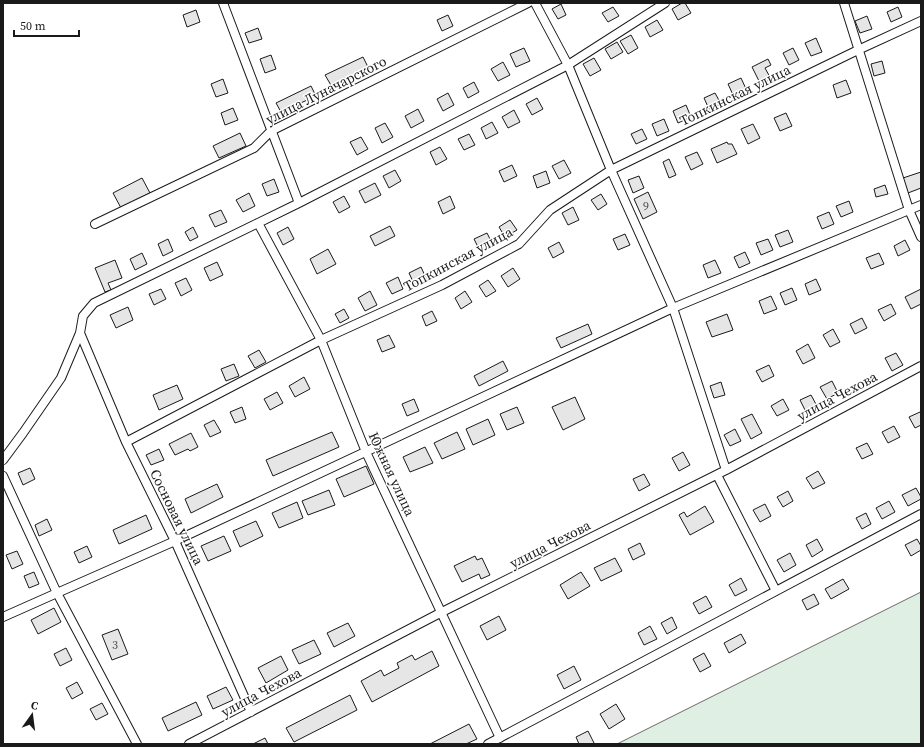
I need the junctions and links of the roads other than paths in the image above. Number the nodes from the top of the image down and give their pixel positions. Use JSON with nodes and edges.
{"nodes":[{"id":1,"x":223,"y":3,"type":"edge"},
{"id":2,"x":528,"y":3,"type":"edge"},
{"id":3,"x":535,"y":3,"type":"edge"},
{"id":4,"x":665,"y":3,"type":"edge"},
{"id":5,"x":844,"y":3,"type":"edge"},
{"id":6,"x":921,"y":21,"type":"edge"},
{"id":7,"x":858,"y":50,"type":"junction"},
{"id":8,"x":568,"y":65,"type":"junction"},
{"id":9,"x":271,"y":131,"type":"junction"},
{"id":10,"x":611,"y":170,"type":"junction"},
{"id":11,"x":299,"y":203,"type":"junction"},
{"id":12,"x":921,"y":205,"type":"edge"},
{"id":13,"x":908,"y":210,"type":"junction"},
{"id":14,"x":258,"y":223,"type":"junction"},
{"id":15,"x":95,"y":224,"type":"dead end"},
{"id":16,"x":921,"y":237,"type":"edge"},
{"id":17,"x":673,"y":308,"type":"junction"},
{"id":18,"x":80,"y":334,"type":"junction"},
{"id":19,"x":321,"y":340,"type":"junction"},
{"id":20,"x":921,"y":366,"type":"edge"},
{"id":21,"x":126,"y":442,"type":"junction"},
{"id":22,"x":366,"y":452,"type":"junction"},
{"id":23,"x":3,"y":460,"type":"edge"},
{"id":24,"x":726,"y":470,"type":"junction"},
{"id":25,"x":717,"y":475,"type":"junction"},
{"id":26,"x":3,"y":476,"type":"edge"},
{"id":27,"x":921,"y":514,"type":"edge"},
{"id":28,"x":175,"y":542,"type":"junction"},
{"id":29,"x":776,"y":591,"type":"junction"},
{"id":30,"x":57,"y":593,"type":"junction"},
{"id":31,"x":442,"y":612,"type":"junction"},
{"id":32,"x":3,"y":617,"type":"edge"},
{"id":33,"x":251,"y":712,"type":"junction"},
{"id":34,"x":500,"y":738,"type":"junction"},
{"id":35,"x":137,"y":744,"type":"edge"},
{"id":36,"x":189,"y":744,"type":"edge"},
{"id":37,"x":488,"y":744,"type":"edge"}],
"edges":[{"from":1,"to":9,"type":"street"},
{"from":2,"to":9,"type":"street","name":"улица Луначарского"},
{"from":3,"to":8,"type":"street"},
{"from":4,"to":8,"type":"street"},
{"from":5,"to":7,"type":"street"},
{"from":6,"to":7,"type":"street","name":"Топкинская улица"},
{"from":7,"to":10,"type":"street","name":"Топкинская улица"},
{"from":7,"to":13,"type":"street"},
{"from":8,"to":10,"type":"street"},
{"from":8,"to":11,"type":"street"},
{"from":9,"to":11,"type":"street"},
{"from":9,"to":15,"type":"street","name":"улица Луначарского"},
{"from":10,"to":17,"type":"street"},
{"from":10,"to":19,"type":"street","name":"Топкинская улица"},
{"from":11,"to":14,"type":"street"},
{"from":12,"to":13,"type":"street"},
{"from":13,"to":16,"type":"street"},
{"from":13,"to":17,"type":"street"},
{"from":14,"to":18,"type":"street"},
{"from":14,"to":19,"type":"street","name":"Южная улица"},
{"from":17,"to":22,"type":"street"},
{"from":17,"to":24,"type":"street"},
{"from":18,"to":21,"type":"street","name":"Сосновая улица"},
{"from":18,"to":23,"type":"street"},
{"from":19,"to":21,"type":"street","name":"Топкинская улица"},
{"from":19,"to":22,"type":"street","name":"Южная улица"},
{"from":20,"to":24,"type":"street","name":"улица Чехова"},
{"from":21,"to":28,"type":"street","name":"Сосновая улица"},
{"from":22,"to":28,"type":"street"},
{"from":22,"to":31,"type":"street","name":"Южная улица"},
{"from":24,"to":25,"type":"street","name":"улица Чехова"},
{"from":25,"to":29,"type":"street"},
{"from":25,"to":31,"type":"street","name":"улица Чехова"},
{"from":26,"to":30,"type":"street"},
{"from":27,"to":29,"type":"street"},
{"from":28,"to":30,"type":"street"},
{"from":28,"to":33,"type":"street","name":"Сосновая улица"},
{"from":29,"to":34,"type":"street"},
{"from":30,"to":32,"type":"street"},
{"from":30,"to":35,"type":"street"},
{"from":31,"to":33,"type":"street","name":"улица Чехова"},
{"from":31,"to":34,"type":"street","name":"Южная улица"},
{"from":33,"to":36,"type":"street","name":"улица Чехова"},
{"from":34,"to":37,"type":"street"}]}
